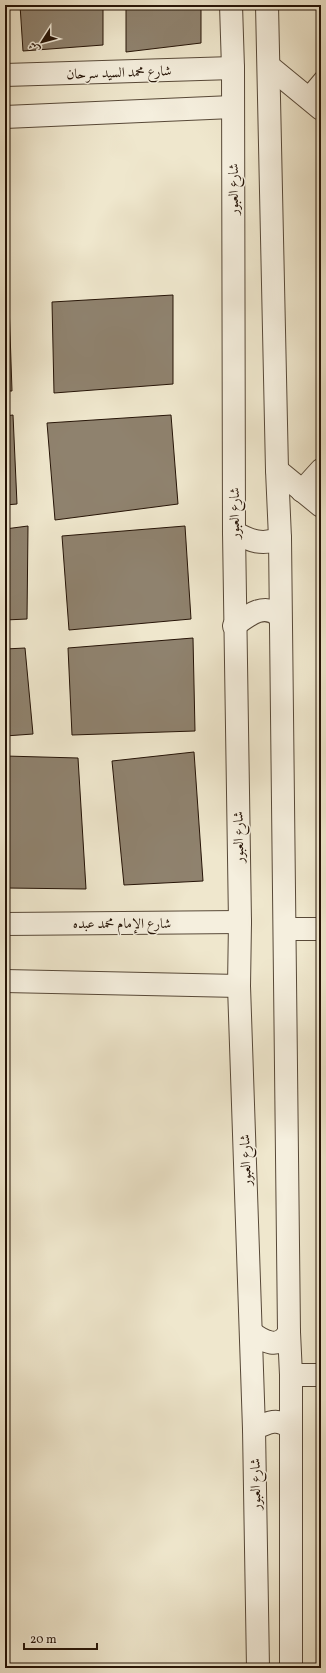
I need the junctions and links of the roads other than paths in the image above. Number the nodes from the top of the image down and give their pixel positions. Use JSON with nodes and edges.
{"nodes":[{"id":1,"x":231,"y":5,"type":"edge"},
{"id":2,"x":267,"y":5,"type":"edge"},
{"id":3,"x":270,"y":67,"type":"junction"},
{"id":4,"x":233,"y":68,"type":"junction"},
{"id":5,"x":5,"y":75,"type":"edge"},
{"id":6,"x":321,"y":77,"type":"edge"},
{"id":7,"x":313,"y":103,"type":"edge"},
{"id":8,"x":232,"y":108,"type":"junction"},
{"id":9,"x":5,"y":117,"type":"edge"},
{"id":10,"x":277,"y":470,"type":"junction"},
{"id":11,"x":321,"y":470,"type":"edge"},
{"id":12,"x":302,"y":491,"type":"junction"},
{"id":13,"x":321,"y":506,"type":"edge"},
{"id":14,"x":234,"y":532,"type":"junction"},
{"id":15,"x":280,"y":538,"type":"junction"},
{"id":16,"x":280,"y":617,"type":"junction"},
{"id":17,"x":234,"y":626,"type":"junction"},
{"id":18,"x":240,"y":922,"type":"junction"},
{"id":19,"x":5,"y":924,"type":"edge"},
{"id":20,"x":285,"y":929,"type":"junction"},
{"id":21,"x":321,"y":929,"type":"edge"},
{"id":22,"x":5,"y":981,"type":"edge"},
{"id":23,"x":239,"y":986,"type":"junction"},
{"id":24,"x":251,"y":1332,"type":"junction"},
{"id":25,"x":289,"y":1332,"type":"junction"},
{"id":26,"x":291,"y":1375,"type":"junction"},
{"id":27,"x":321,"y":1375,"type":"edge"},
{"id":28,"x":254,"y":1429,"type":"junction"},
{"id":29,"x":291,"y":1429,"type":"junction"},
{"id":30,"x":258,"y":1668,"type":"edge"},
{"id":31,"x":291,"y":1668,"type":"edge"}],
"edges":[{"from":1,"to":4,"type":"street","name":"شارع العبور"},
{"from":2,"to":3,"type":"street"},
{"from":3,"to":7,"type":"street"},
{"from":3,"to":10,"type":"street"},
{"from":4,"to":5,"type":"street","name":"شارع محمد السيد سرحان"},
{"from":4,"to":8,"type":"street","name":"شارع العبور"},
{"from":6,"to":7,"type":"lane"},
{"from":8,"to":9,"type":"street"},
{"from":8,"to":14,"type":"street","name":"شارع العبور"},
{"from":10,"to":12,"type":"street"},
{"from":10,"to":15,"type":"street"},
{"from":11,"to":12,"type":"street"},
{"from":12,"to":13,"type":"street"},
{"from":14,"to":15,"type":"street"},
{"from":14,"to":17,"type":"street","name":"شارع العبور"},
{"from":15,"to":16,"type":"street"},
{"from":16,"to":17,"type":"street"},
{"from":16,"to":20,"type":"street"},
{"from":17,"to":18,"type":"street","name":"شارع العبور"},
{"from":18,"to":19,"type":"street","name":"شارع الإمام محمد عبده"},
{"from":18,"to":23,"type":"street","name":"شارع العبور"},
{"from":20,"to":21,"type":"street"},
{"from":20,"to":25,"type":"street"},
{"from":22,"to":23,"type":"street"},
{"from":23,"to":24,"type":"street","name":"شارع العبور"},
{"from":24,"to":25,"type":"street"},
{"from":24,"to":28,"type":"street","name":"شارع العبور"},
{"from":25,"to":26,"type":"street"},
{"from":26,"to":27,"type":"street"},
{"from":26,"to":29,"type":"street"},
{"from":28,"to":29,"type":"street"},
{"from":28,"to":30,"type":"street","name":"شارع العبور"},
{"from":29,"to":31,"type":"street"}]}
